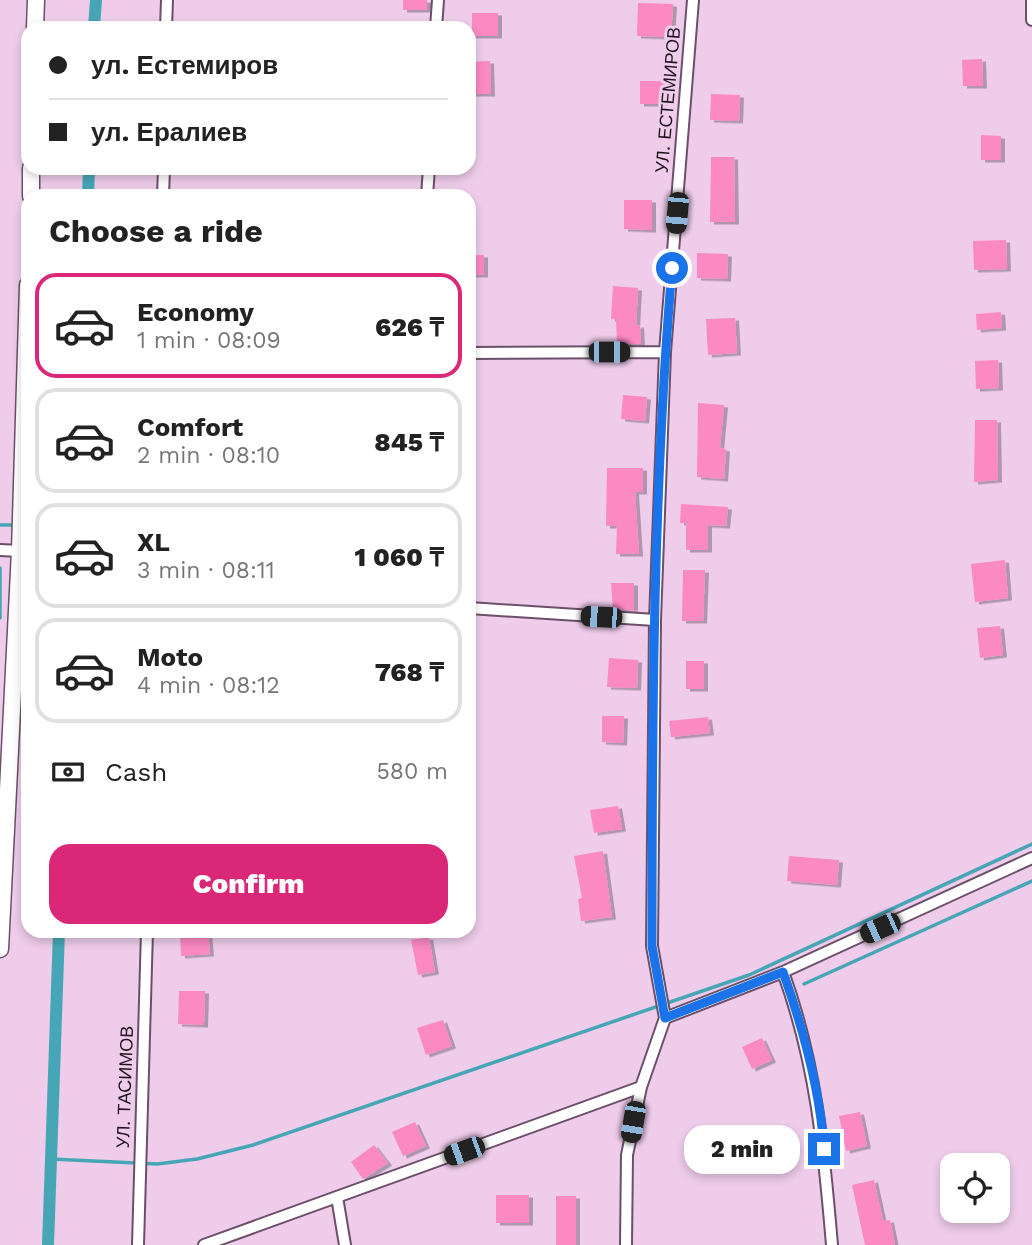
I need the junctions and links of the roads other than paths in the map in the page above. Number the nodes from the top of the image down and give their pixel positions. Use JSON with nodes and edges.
{"nodes":[{"id":1,"x":36,"y":0,"type":"edge"},
{"id":2,"x":167,"y":0,"type":"edge"},
{"id":3,"x":438,"y":0,"type":"edge"},
{"id":4,"x":694,"y":0,"type":"edge"},
{"id":5,"x":1032,"y":0,"type":"edge"},
{"id":6,"x":1032,"y":20,"type":"edge"},
{"id":7,"x":35,"y":21,"type":"edge"},
{"id":8,"x":166,"y":21,"type":"edge"},
{"id":9,"x":436,"y":21,"type":"edge"},
{"id":10,"x":665,"y":352,"type":"junction"},
{"id":11,"x":476,"y":353,"type":"edge"},
{"id":12,"x":21,"y":518,"type":"edge"},
{"id":13,"x":0,"y":550,"type":"edge"},
{"id":14,"x":20,"y":551,"type":"junction"},
{"id":15,"x":476,"y":608,"type":"edge"},
{"id":16,"x":654,"y":620,"type":"junction"},
{"id":17,"x":1032,"y":858,"type":"edge"},
{"id":18,"x":147,"y":938,"type":"edge"},
{"id":19,"x":0,"y":949,"type":"edge"},
{"id":20,"x":783,"y":972,"type":"junction"},
{"id":21,"x":665,"y":1018,"type":"junction"},
{"id":22,"x":641,"y":1087,"type":"junction"},
{"id":23,"x":337,"y":1197,"type":"junction"},
{"id":24,"x":138,"y":1245,"type":"edge"},
{"id":25,"x":204,"y":1245,"type":"edge"},
{"id":26,"x":345,"y":1245,"type":"edge"},
{"id":27,"x":626,"y":1245,"type":"edge"},
{"id":28,"x":832,"y":1245,"type":"edge"}],
"edges":[{"from":1,"to":7,"type":"main road"},
{"from":2,"to":8,"type":"street"},
{"from":3,"to":9,"type":"street"},
{"from":4,"to":10,"type":"street","name":"УЛ. ЕСТЕМИРОВ"},
{"from":5,"to":6,"type":"street"},
{"from":10,"to":11,"type":"street"},
{"from":10,"to":16,"type":"street","name":"УЛ. ЕСТЕМИРОВ"},
{"from":12,"to":14,"type":"main road"},
{"from":13,"to":14,"type":"street"},
{"from":14,"to":19,"type":"main road"},
{"from":15,"to":16,"type":"street"},
{"from":16,"to":21,"type":"street","name":"УЛ. ЕСТЕМИРОВ"},
{"from":17,"to":20,"type":"street"},
{"from":18,"to":24,"type":"street","name":"УЛ. ТАСИМОВ"},
{"from":20,"to":21,"type":"street"},
{"from":20,"to":28,"type":"street"},
{"from":21,"to":22,"type":"street","name":"УЛ. ЕСТЕМИРОВ"},
{"from":22,"to":23,"type":"street"},
{"from":22,"to":27,"type":"street","name":"УЛ. ЕСТЕМИРОВ"},
{"from":23,"to":25,"type":"street"},
{"from":23,"to":26,"type":"street"}]}
